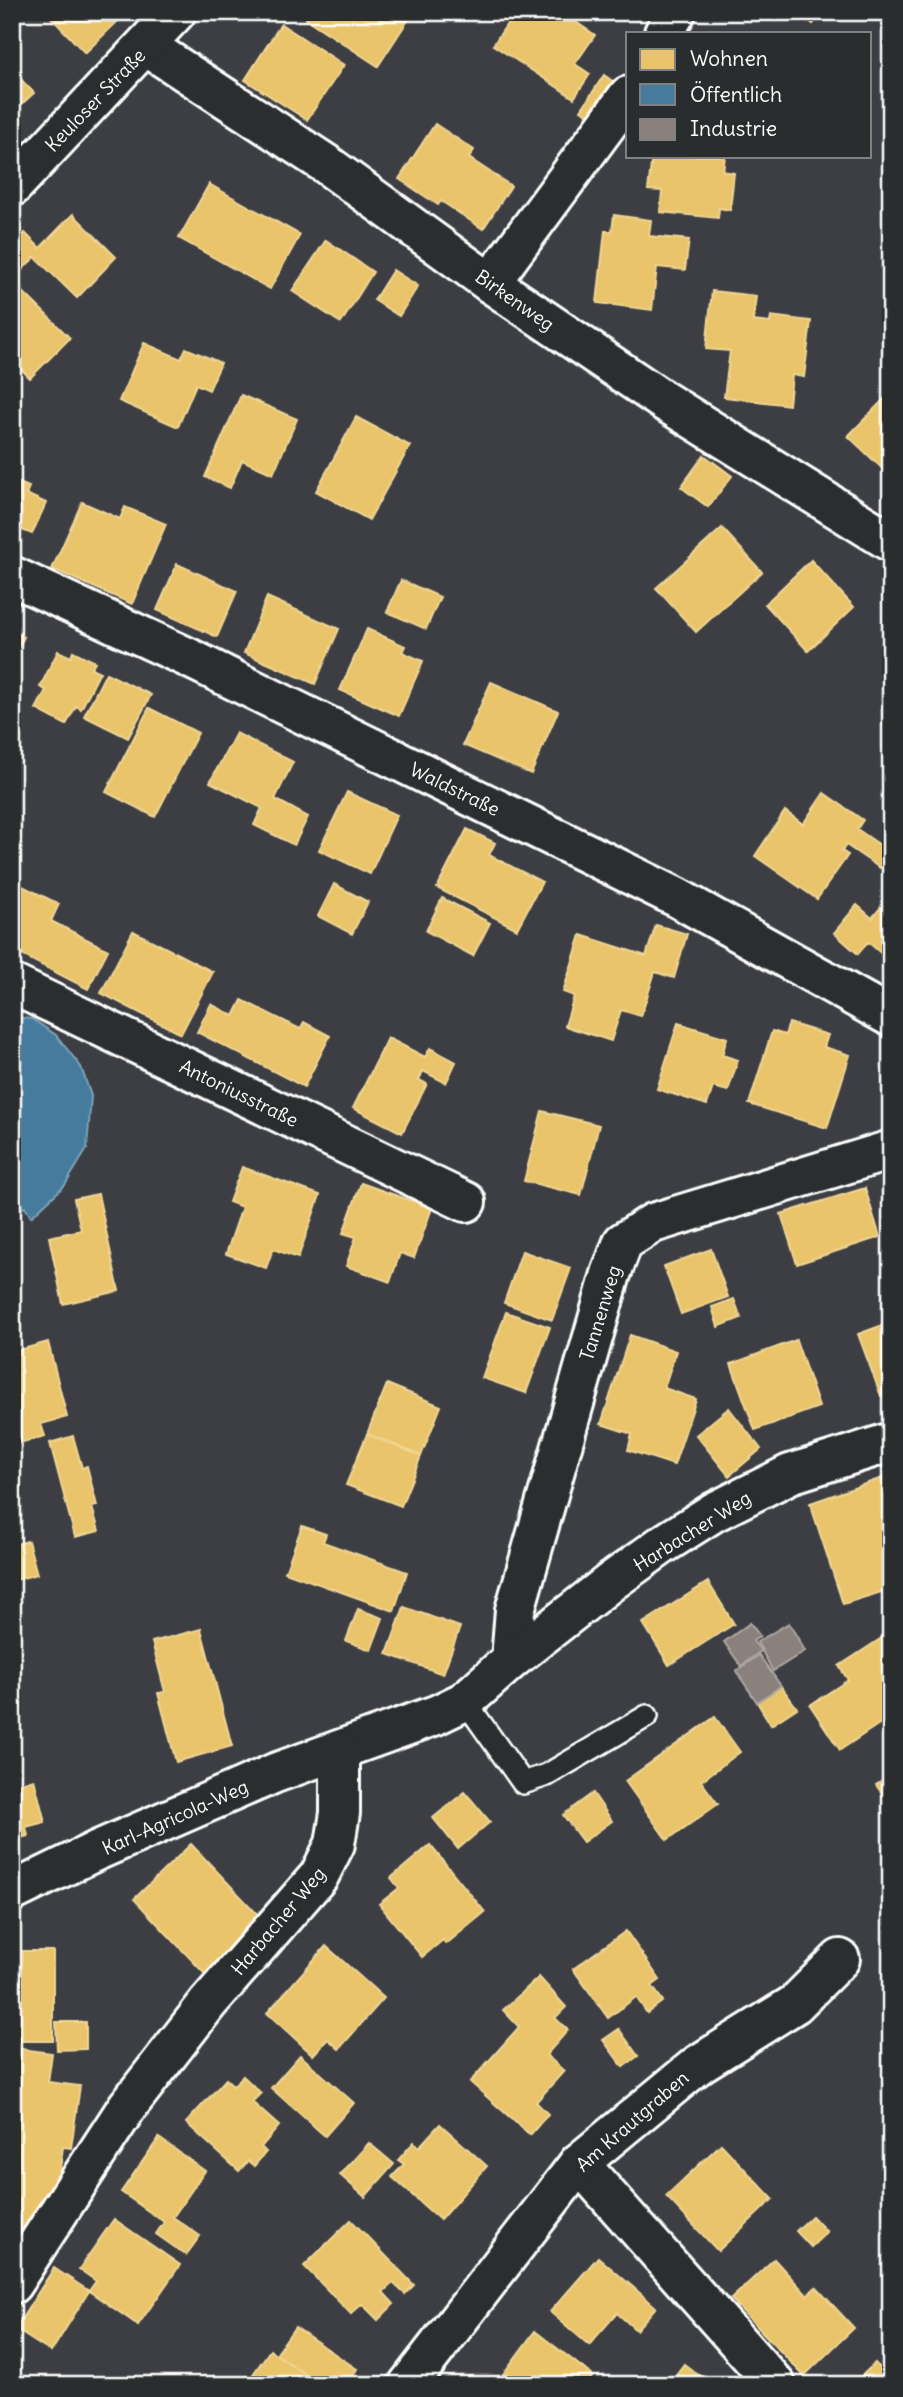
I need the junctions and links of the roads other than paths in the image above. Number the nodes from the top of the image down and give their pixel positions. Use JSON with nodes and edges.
{"nodes":[{"id":1,"x":176,"y":12,"type":"edge"},
{"id":2,"x":676,"y":12,"type":"edge"},
{"id":3,"x":665,"y":32,"type":"edge"},
{"id":4,"x":146,"y":46,"type":"junction"},
{"id":5,"x":626,"y":99,"type":"edge"},
{"id":6,"x":12,"y":187,"type":"edge"},
{"id":7,"x":490,"y":283,"type":"junction"},
{"id":8,"x":891,"y":542,"type":"edge"},
{"id":9,"x":12,"y":576,"type":"edge"},
{"id":10,"x":12,"y":984,"type":"edge"},
{"id":11,"x":891,"y":1017,"type":"edge"},
{"id":12,"x":891,"y":1150,"type":"edge"},
{"id":13,"x":466,"y":1202,"type":"dead end"},
{"id":14,"x":891,"y":1442,"type":"edge"},
{"id":15,"x":511,"y":1660,"type":"junction"},
{"id":16,"x":465,"y":1701,"type":"junction"},
{"id":17,"x":647,"y":1716,"type":"dead end"},
{"id":18,"x":341,"y":1749,"type":"junction"},
{"id":19,"x":12,"y":1892,"type":"edge"},
{"id":20,"x":840,"y":1959,"type":"dead end"},
{"id":21,"x":579,"y":2163,"type":"junction"},
{"id":22,"x":12,"y":2284,"type":"edge"},
{"id":23,"x":408,"y":2385,"type":"edge"},
{"id":24,"x":776,"y":2385,"type":"edge"}],
"edges":[{"from":1,"to":4,"type":"street","name":"Keuloser Straße"},
{"from":2,"to":3,"type":"street"},
{"from":4,"to":6,"type":"street","name":"Keuloser Straße"},
{"from":4,"to":7,"type":"street","name":"Birkenweg"},
{"from":5,"to":7,"type":"street"},
{"from":7,"to":8,"type":"street","name":"Birkenweg"},
{"from":9,"to":11,"type":"street","name":"Waldstraße"},
{"from":10,"to":13,"type":"street","name":"Antoniusstraße"},
{"from":12,"to":15,"type":"street","name":"Tannenweg"},
{"from":14,"to":15,"type":"street","name":"Harbacher Weg"},
{"from":15,"to":16,"type":"street","name":"Harbacher Weg"},
{"from":16,"to":17,"type":"lane"},
{"from":16,"to":18,"type":"street","name":"Harbacher Weg"},
{"from":18,"to":19,"type":"street","name":"Karl-Agricola-Weg"},
{"from":18,"to":22,"type":"street","name":"Harbacher Weg"},
{"from":20,"to":21,"type":"street","name":"Am Krautgraben"},
{"from":21,"to":23,"type":"street","name":"Am Krautgraben"},
{"from":21,"to":24,"type":"street"}]}
